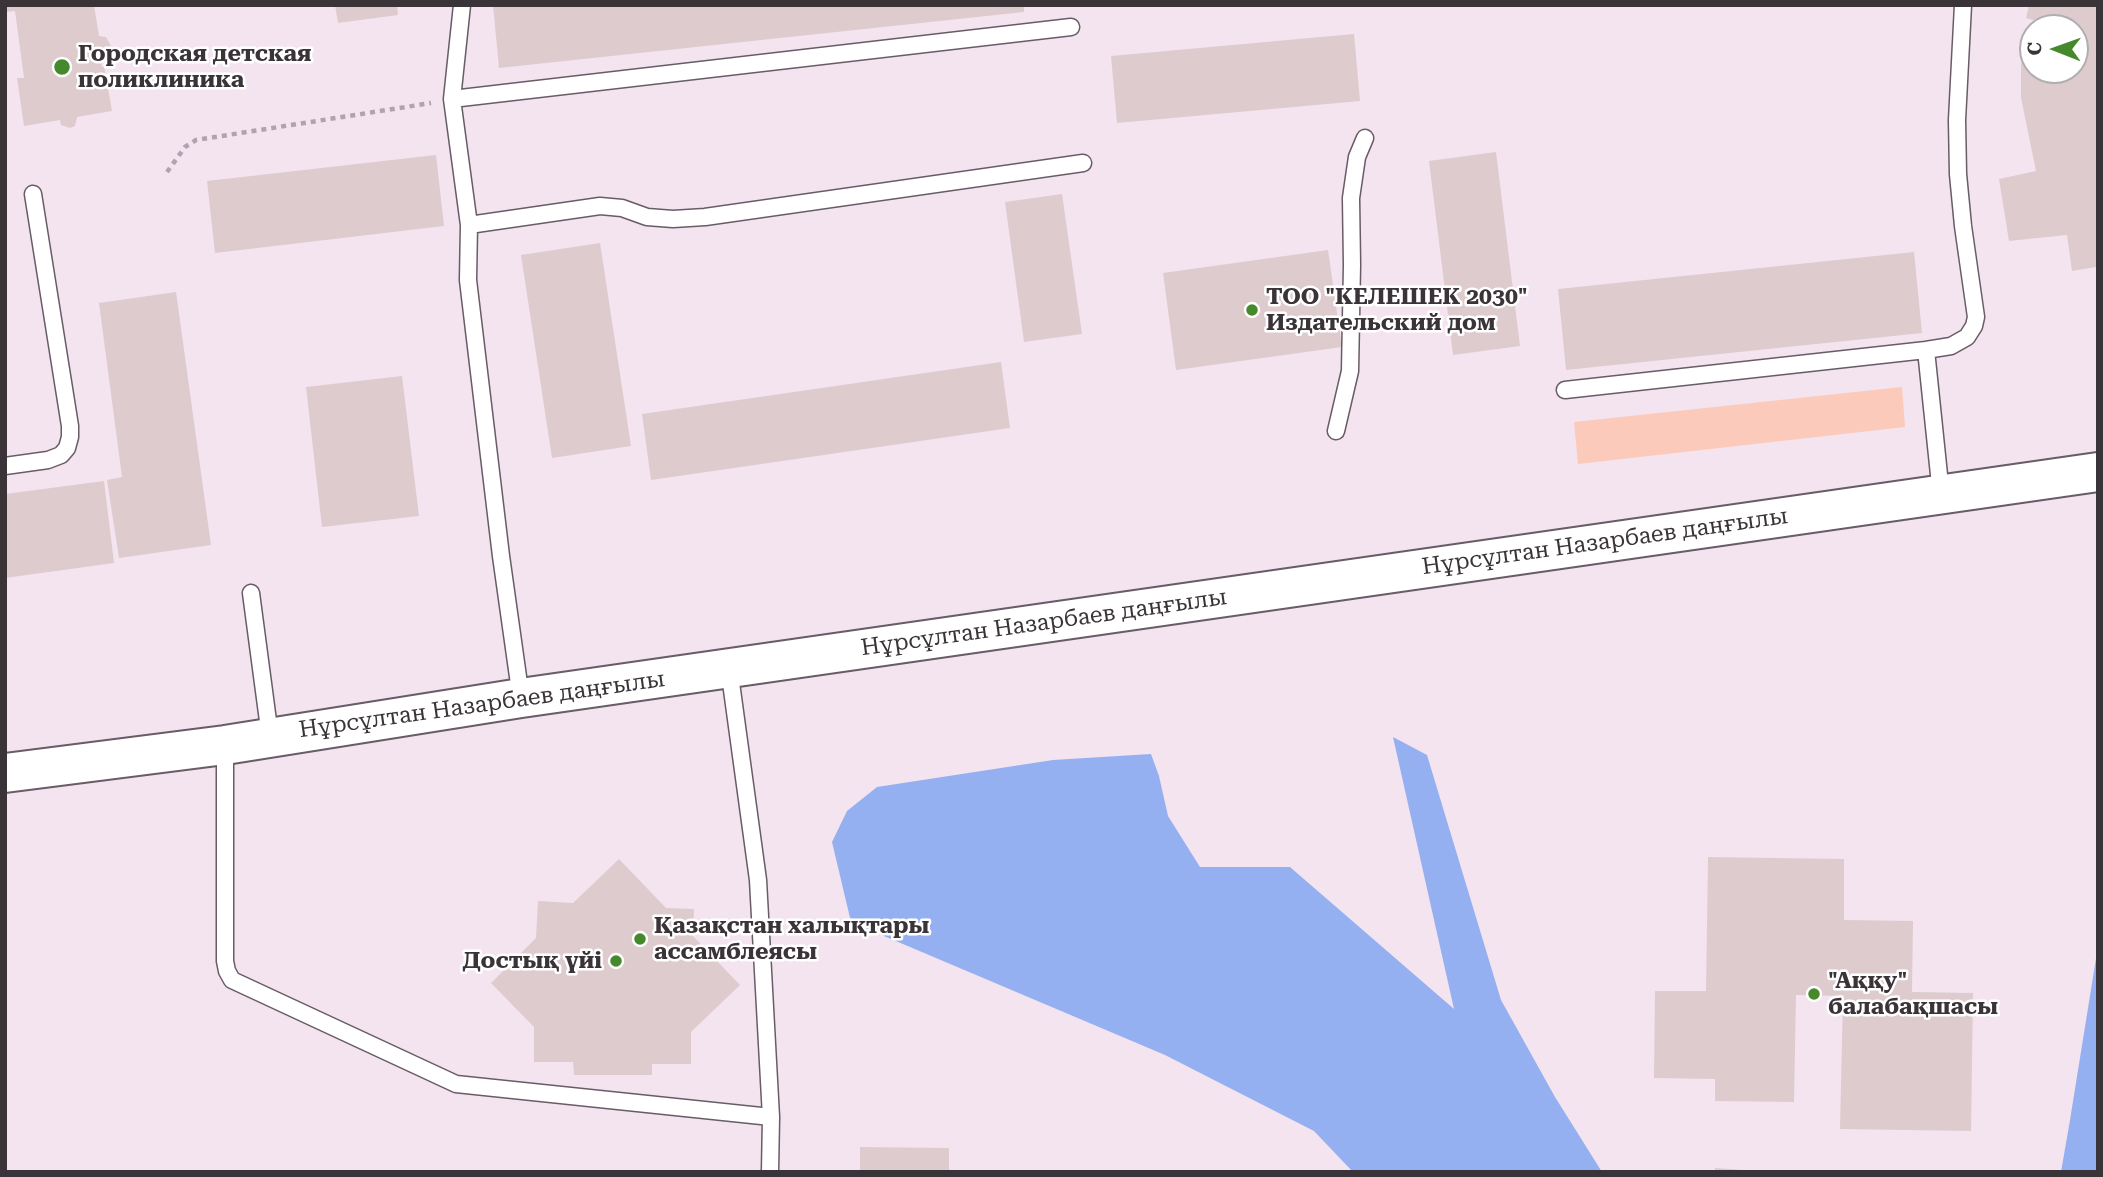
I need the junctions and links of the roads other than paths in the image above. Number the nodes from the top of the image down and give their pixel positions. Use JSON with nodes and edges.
{"nodes":[{"id":1,"x":462,"y":5,"type":"edge"},
{"id":2,"x":1963,"y":5,"type":"edge"},
{"id":3,"x":1071,"y":27,"type":"dead end"},
{"id":4,"x":452,"y":99,"type":"junction"},
{"id":5,"x":1365,"y":138,"type":"dead end"},
{"id":6,"x":1083,"y":163,"type":"dead end"},
{"id":7,"x":33,"y":194,"type":"dead end"},
{"id":8,"x":469,"y":225,"type":"junction"},
{"id":9,"x":1926,"y":349,"type":"junction"},
{"id":10,"x":1565,"y":390,"type":"dead end"},
{"id":11,"x":1336,"y":431,"type":"dead end"},
{"id":12,"x":5,"y":466,"type":"edge"},
{"id":13,"x":2090,"y":473,"type":"edge"},
{"id":14,"x":1941,"y":494,"type":"junction"},
{"id":15,"x":251,"y":593,"type":"dead end"},
{"id":16,"x":729,"y":668,"type":"junction"},
{"id":17,"x":522,"y":698,"type":"junction"},
{"id":18,"x":270,"y":736,"type":"junction"},
{"id":19,"x":225,"y":745,"type":"junction"},
{"id":20,"x":5,"y":773,"type":"edge"},
{"id":21,"x":771,"y":1117,"type":"junction"},
{"id":22,"x":770,"y":1172,"type":"edge"}],
"edges":[{"from":1,"to":4,"type":"lane"},
{"from":2,"to":9,"type":"lane"},
{"from":3,"to":4,"type":"lane"},
{"from":4,"to":8,"type":"lane"},
{"from":5,"to":11,"type":"lane"},
{"from":6,"to":8,"type":"lane"},
{"from":7,"to":12,"type":"lane"},
{"from":8,"to":17,"type":"lane"},
{"from":9,"to":10,"type":"lane"},
{"from":9,"to":14,"type":"lane"},
{"from":13,"to":14,"type":"main road","name":"Нұрсұлтан Назарбаев даңғылы"},
{"from":14,"to":16,"type":"main road","name":"Нұрсұлтан Назарбаев даңғылы"},
{"from":15,"to":18,"type":"lane"},
{"from":16,"to":17,"type":"main road","name":"Нұрсұлтан Назарбаев даңғылы"},
{"from":16,"to":21,"type":"lane"},
{"from":17,"to":18,"type":"main road","name":"Нұрсұлтан Назарбаев даңғылы"},
{"from":18,"to":19,"type":"main road","name":"Нұрсұлтан Назарбаев даңғылы"},
{"from":19,"to":20,"type":"main road","name":"Нұрсұлтан Назарбаев даңғылы"},
{"from":19,"to":21,"type":"lane"},
{"from":21,"to":22,"type":"lane"}]}
